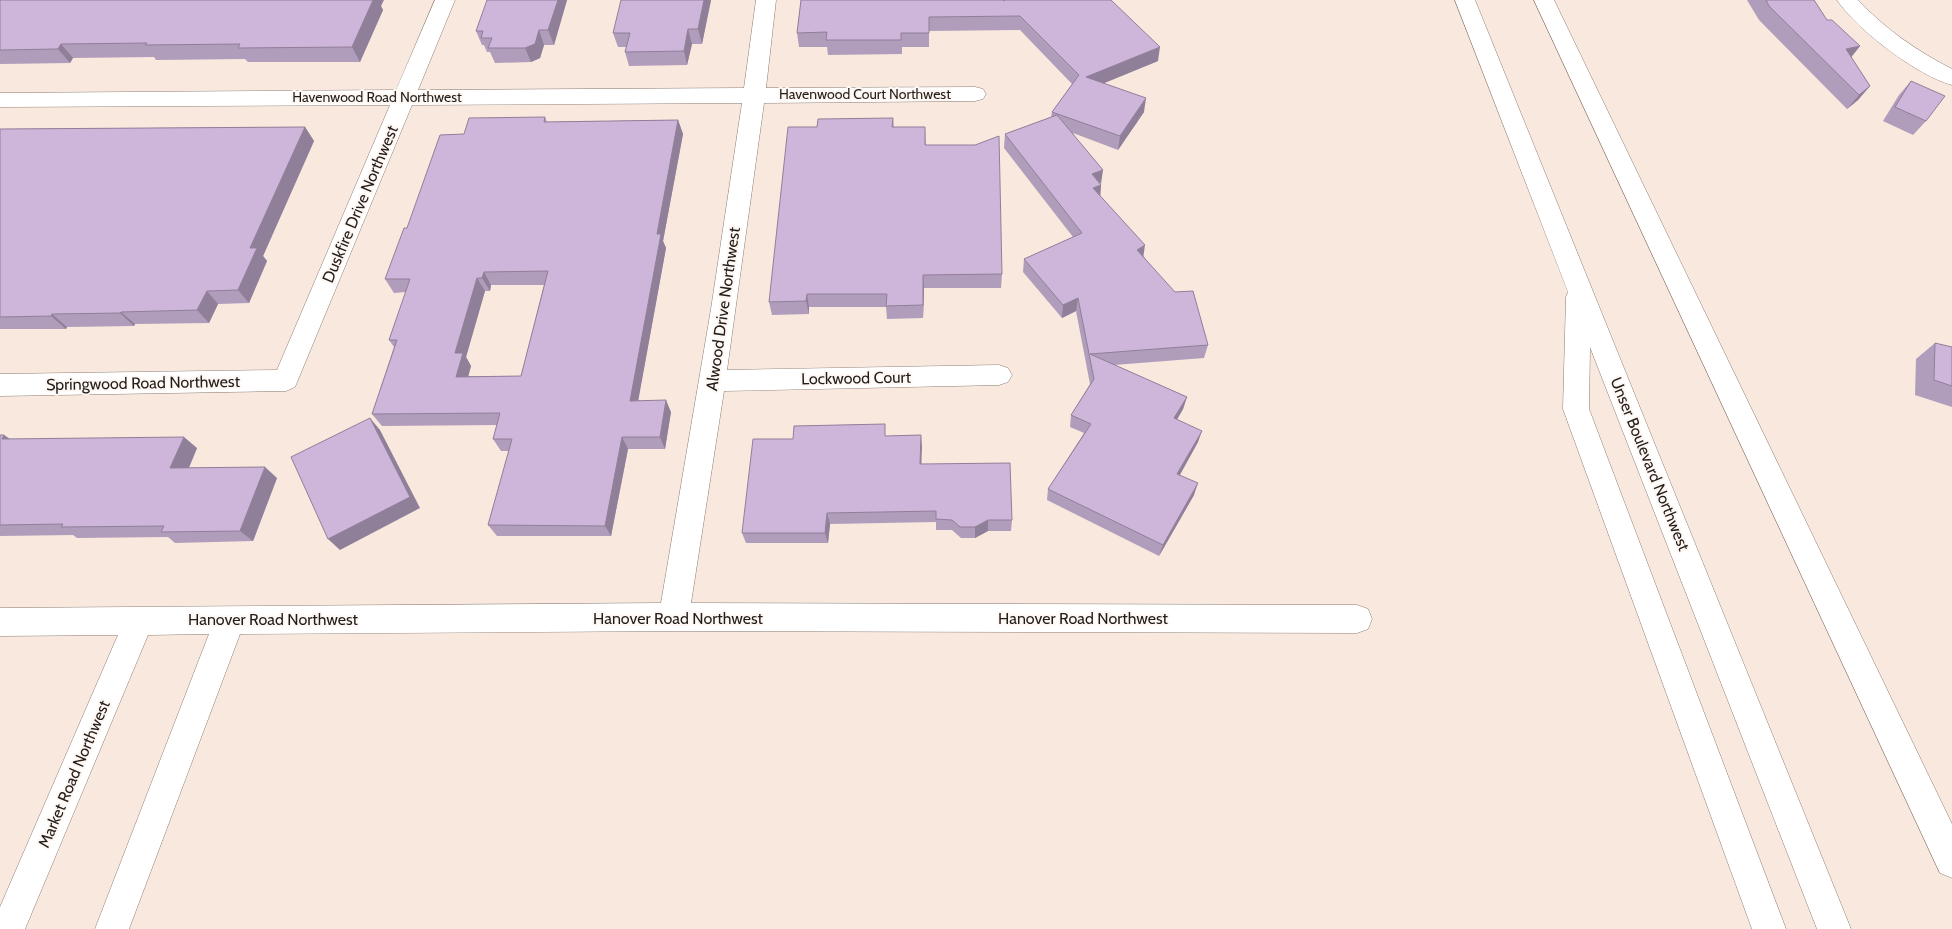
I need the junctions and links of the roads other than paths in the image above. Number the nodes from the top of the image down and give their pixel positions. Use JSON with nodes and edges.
{"nodes":[{"id":1,"x":444,"y":0,"type":"edge"},
{"id":2,"x":766,"y":0,"type":"edge"},
{"id":3,"x":1465,"y":0,"type":"edge"},
{"id":4,"x":1544,"y":0,"type":"edge"},
{"id":5,"x":1847,"y":0,"type":"edge"},
{"id":6,"x":1952,"y":78,"type":"edge"},
{"id":7,"x":754,"y":94,"type":"junction"},
{"id":8,"x":976,"y":94,"type":"dead end"},
{"id":9,"x":405,"y":96,"type":"junction"},
{"id":10,"x":0,"y":100,"type":"edge"},
{"id":11,"x":1579,"y":285,"type":"junction"},
{"id":12,"x":999,"y":375,"type":"dead end"},
{"id":13,"x":286,"y":380,"type":"joint"},
{"id":14,"x":712,"y":381,"type":"junction"},
{"id":15,"x":0,"y":385,"type":"edge"},
{"id":16,"x":674,"y":617,"type":"junction"},
{"id":17,"x":1357,"y":619,"type":"dead end"},
{"id":18,"x":139,"y":620,"type":"junction"},
{"id":19,"x":230,"y":620,"type":"junction"},
{"id":20,"x":0,"y":622,"type":"edge"},
{"id":21,"x":1952,"y":861,"type":"edge"},
{"id":22,"x":8,"y":929,"type":"edge"},
{"id":23,"x":112,"y":929,"type":"edge"},
{"id":24,"x":1769,"y":929,"type":"edge"},
{"id":25,"x":1834,"y":929,"type":"edge"}],
"edges":[{"from":1,"to":9,"type":"street","name":"Duskfire Drive Northwest"},
{"from":2,"to":7,"type":"street","name":"Alwood Drive Northwest"},
{"from":3,"to":11,"type":"street","name":"Unser Boulevard Northwest"},
{"from":4,"to":21,"type":"street"},
{"from":5,"to":6,"type":"street"},
{"from":7,"to":8,"type":"street","name":"Havenwood Court Northwest"},
{"from":7,"to":9,"type":"street","name":"Havenwood Road Northwest"},
{"from":7,"to":14,"type":"street","name":"Alwood Drive Northwest"},
{"from":9,"to":10,"type":"street","name":"Havenwood Road Northwest"},
{"from":9,"to":13,"type":"street","name":"Duskfire Drive Northwest"},
{"from":11,"to":24,"type":"street"},
{"from":11,"to":25,"type":"street","name":"Unser Boulevard Northwest"},
{"from":12,"to":14,"type":"street","name":"Lockwood Court"},
{"from":13,"to":15,"type":"street","name":"Springwood Road Northwest"},
{"from":14,"to":16,"type":"street","name":"Alwood Drive Northwest"},
{"from":16,"to":17,"type":"street","name":"Hanover Road Northwest"},
{"from":16,"to":19,"type":"street","name":"Hanover Road Northwest"},
{"from":18,"to":19,"type":"street","name":"Hanover Road Northwest"},
{"from":18,"to":20,"type":"street","name":"Hanover Road Northwest"},
{"from":18,"to":22,"type":"street","name":"Market Road Northwest"},
{"from":19,"to":23,"type":"street"}]}
